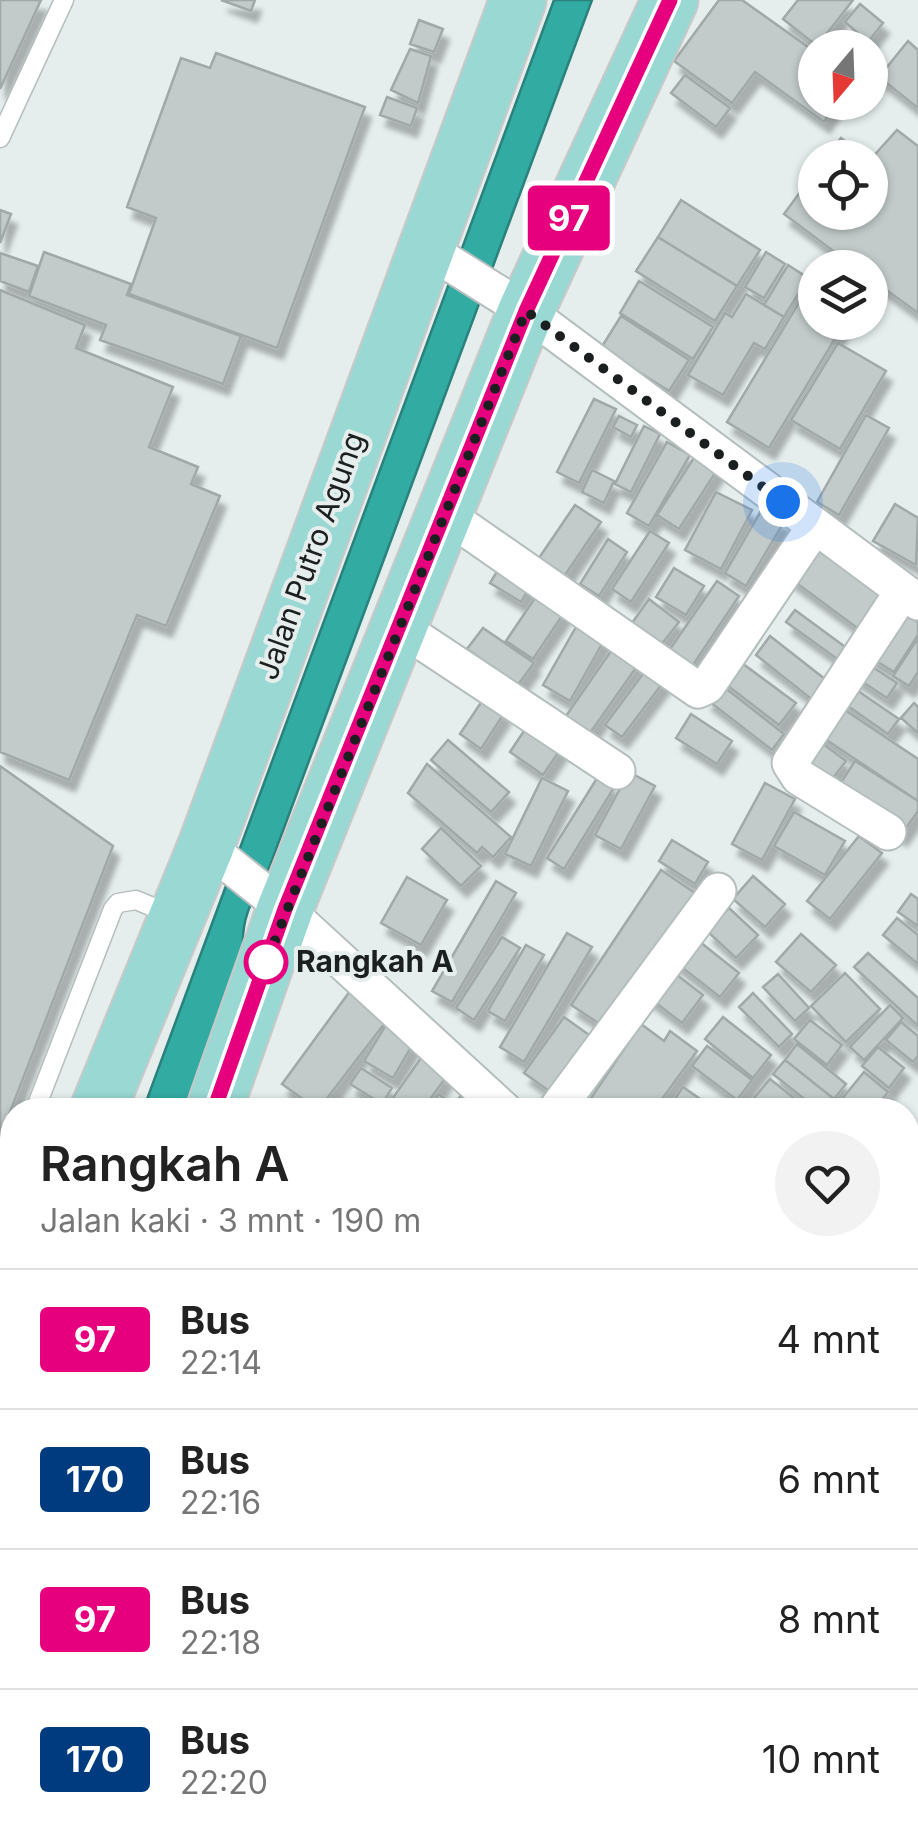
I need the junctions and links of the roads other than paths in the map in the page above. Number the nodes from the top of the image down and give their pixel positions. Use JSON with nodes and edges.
{"nodes":[{"id":1,"x":64,"y":0,"type":"edge"},
{"id":2,"x":518,"y":0,"type":"edge"},
{"id":3,"x":670,"y":0,"type":"edge"},
{"id":4,"x":0,"y":138,"type":"edge"},
{"id":5,"x":435,"y":254,"type":"junction"},
{"id":6,"x":513,"y":302,"type":"junction"},
{"id":7,"x":445,"y":514,"type":"junction"},
{"id":8,"x":815,"y":526,"type":"junction"},
{"id":9,"x":910,"y":596,"type":"edge"},
{"id":10,"x":400,"y":627,"type":"junction"},
{"id":11,"x":617,"y":771,"type":"dead end"},
{"id":12,"x":888,"y":832,"type":"dead end"},
{"id":13,"x":216,"y":854,"type":"junction"},
{"id":14,"x":718,"y":891,"type":"dead end"},
{"id":15,"x":279,"y":904,"type":"junction"},
{"id":16,"x":177,"y":918,"type":"junction"},
{"id":17,"x":41,"y":1098,"type":"edge"},
{"id":18,"x":103,"y":1098,"type":"edge"},
{"id":19,"x":218,"y":1098,"type":"edge"},
{"id":20,"x":491,"y":1098,"type":"edge"},
{"id":21,"x":565,"y":1098,"type":"edge"}],
"edges":[{"from":1,"to":4,"type":"lane"},
{"from":2,"to":5,"type":"main road","name":"Jalan Putro Agung"},
{"from":3,"to":6,"type":"main road"},
{"from":5,"to":6,"type":"street"},
{"from":5,"to":13,"type":"main road","name":"Jalan Putro Agung"},
{"from":6,"to":7,"type":"main road"},
{"from":6,"to":8,"type":"street"},
{"from":7,"to":8,"type":"street"},
{"from":7,"to":10,"type":"main road"},
{"from":8,"to":9,"type":"street"},
{"from":9,"to":12,"type":"street"},
{"from":10,"to":11,"type":"street"},
{"from":10,"to":15,"type":"main road"},
{"from":13,"to":15,"type":"street"},
{"from":13,"to":16,"type":"main road","name":"Jalan Putro Agung"},
{"from":14,"to":21,"type":"street"},
{"from":15,"to":19,"type":"main road"},
{"from":15,"to":20,"type":"street"},
{"from":16,"to":17,"type":"lane"},
{"from":16,"to":18,"type":"main road","name":"Jalan Putro Agung"}]}
